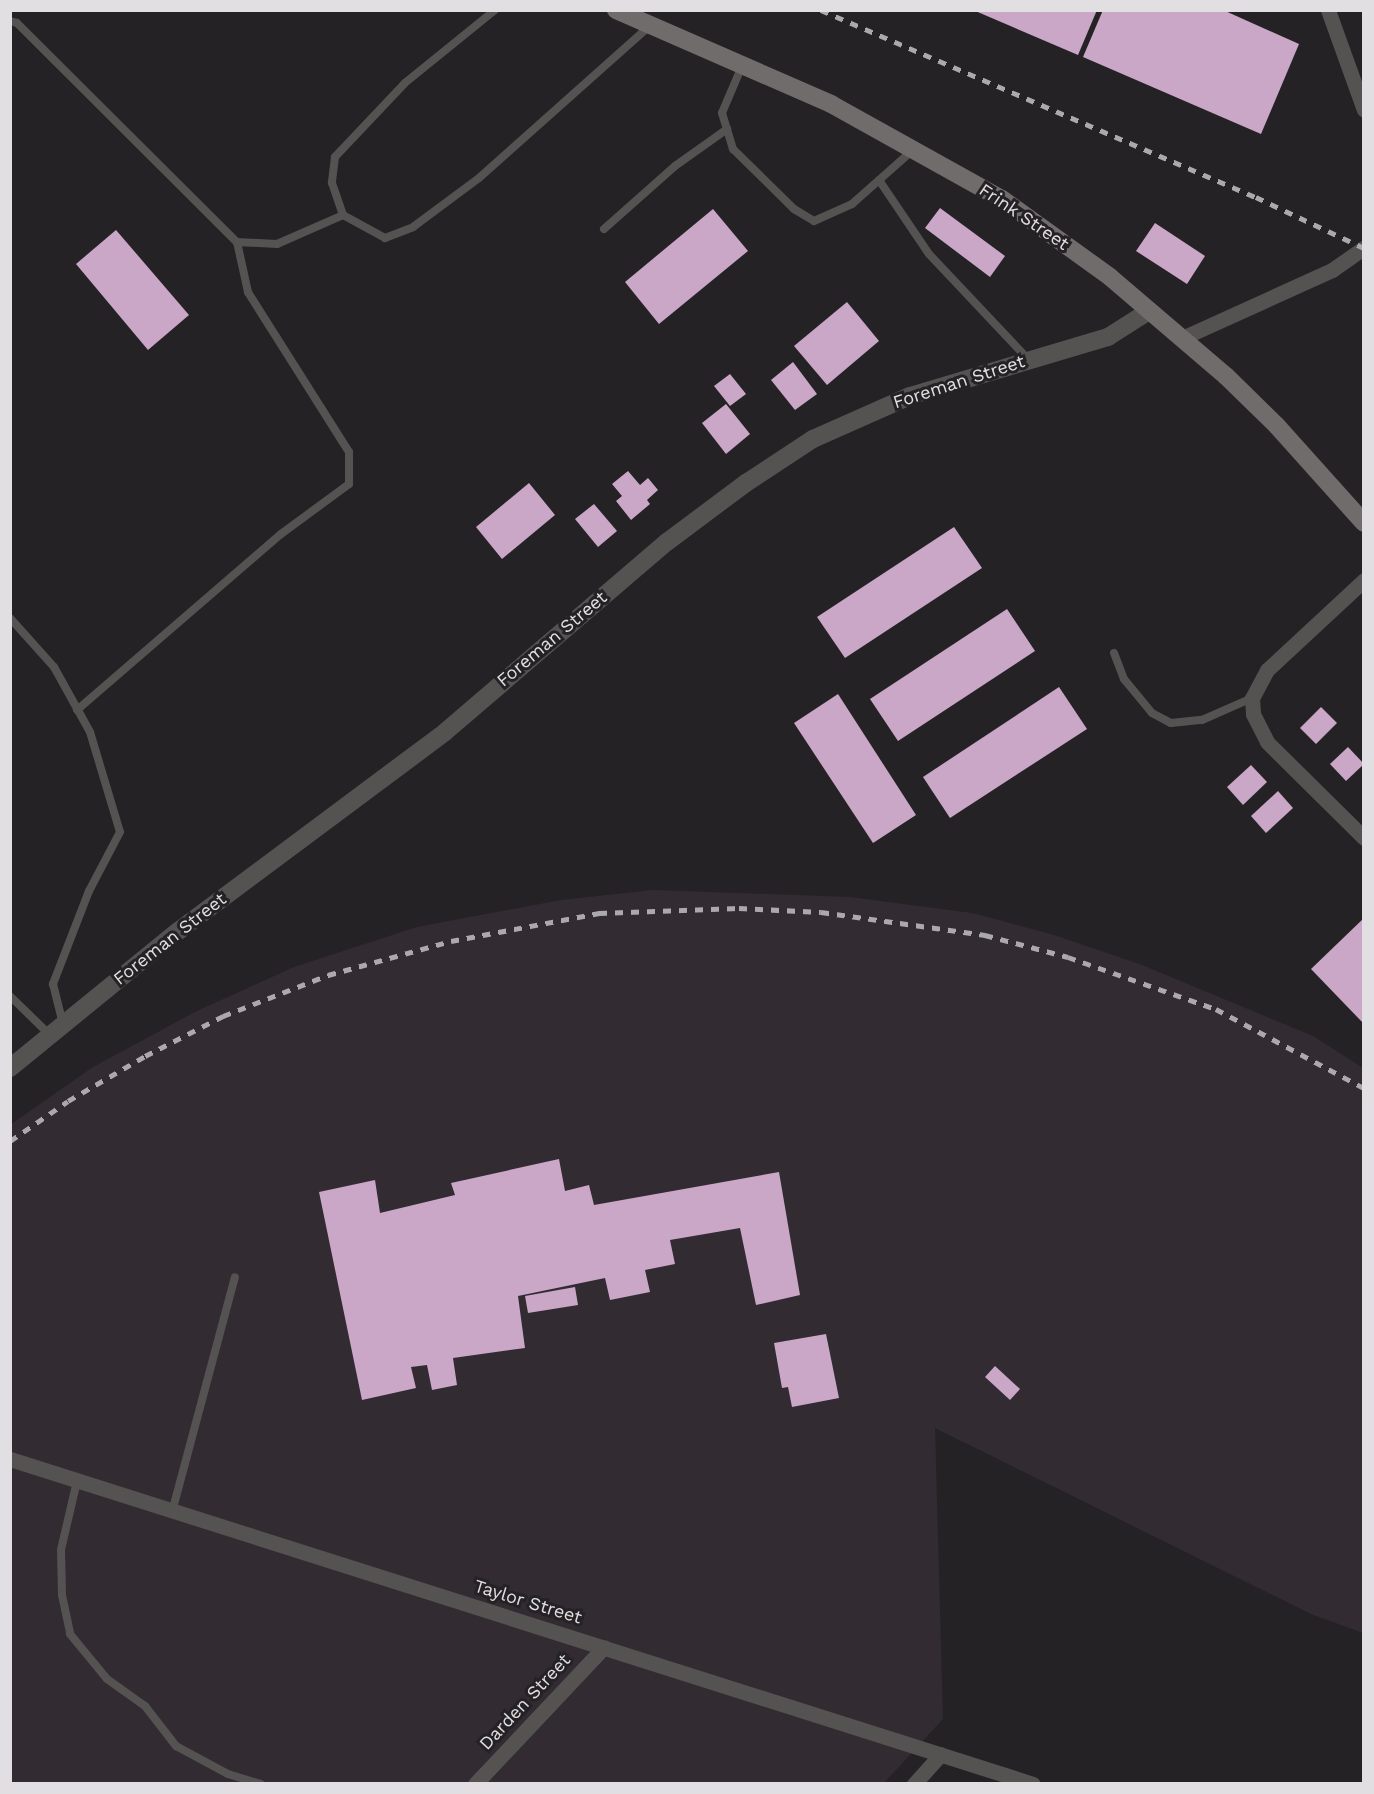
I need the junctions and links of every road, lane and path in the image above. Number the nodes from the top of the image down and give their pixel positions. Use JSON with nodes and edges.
{"nodes":[{"id":1,"x":495,"y":10,"type":"edge"},
{"id":2,"x":616,"y":10,"type":"edge"},
{"id":3,"x":1328,"y":10,"type":"edge"},
{"id":4,"x":10,"y":21,"type":"edge"},
{"id":5,"x":651,"y":25,"type":"junction"},
{"id":6,"x":742,"y":65,"type":"junction"},
{"id":7,"x":1364,"y":110,"type":"edge"},
{"id":8,"x":727,"y":129,"type":"junction"},
{"id":9,"x":915,"y":148,"type":"junction"},
{"id":10,"x":879,"y":180,"type":"junction"},
{"id":11,"x":343,"y":215,"type":"junction"},
{"id":12,"x":604,"y":229,"type":"dead end"},
{"id":13,"x":237,"y":242,"type":"junction"},
{"id":14,"x":1364,"y":248,"type":"edge"},
{"id":15,"x":1149,"y":311,"type":"junction"},
{"id":16,"x":1182,"y":339,"type":"junction"},
{"id":17,"x":1028,"y":359,"type":"junction"},
{"id":18,"x":1364,"y":523,"type":"edge"},
{"id":19,"x":1364,"y":580,"type":"edge"},
{"id":20,"x":10,"y":618,"type":"edge"},
{"id":21,"x":1114,"y":652,"type":"dead end"},
{"id":22,"x":1252,"y":698,"type":"junction"},
{"id":23,"x":77,"y":710,"type":"junction"},
{"id":24,"x":1364,"y":838,"type":"edge"},
{"id":25,"x":10,"y":996,"type":"edge"},
{"id":26,"x":56,"y":1029,"type":"junction"},
{"id":27,"x":10,"y":1068,"type":"edge"},
{"id":28,"x":235,"y":1277,"type":"dead end"},
{"id":29,"x":10,"y":1459,"type":"edge"},
{"id":30,"x":77,"y":1481,"type":"junction"},
{"id":31,"x":172,"y":1512,"type":"junction"},
{"id":32,"x":604,"y":1647,"type":"junction"},
{"id":33,"x":941,"y":1754,"type":"junction"},
{"id":34,"x":261,"y":1784,"type":"edge"},
{"id":35,"x":475,"y":1784,"type":"edge"},
{"id":36,"x":914,"y":1784,"type":"edge"},
{"id":37,"x":1033,"y":1784,"type":"edge"}],
"edges":[{"from":1,"to":11,"type":"lane"},
{"from":2,"to":5,"type":"main road","name":"Frink Street"},
{"from":3,"to":7,"type":"street"},
{"from":4,"to":13,"type":"lane"},
{"from":5,"to":6,"type":"main road","name":"Frink Street"},
{"from":5,"to":11,"type":"lane"},
{"from":6,"to":8,"type":"lane"},
{"from":6,"to":9,"type":"main road","name":"Frink Street"},
{"from":8,"to":10,"type":"lane"},
{"from":8,"to":12,"type":"lane"},
{"from":9,"to":10,"type":"lane"},
{"from":9,"to":15,"type":"main road","name":"Frink Street"},
{"from":10,"to":17,"type":"lane"},
{"from":11,"to":13,"type":"lane"},
{"from":13,"to":23,"type":"lane"},
{"from":14,"to":16,"type":"street"},
{"from":15,"to":16,"type":"main road","name":"Frink Street"},
{"from":15,"to":17,"type":"street","name":"Foreman Street"},
{"from":16,"to":18,"type":"main road","name":"Frink Street"},
{"from":17,"to":26,"type":"street","name":"Foreman Street"},
{"from":19,"to":22,"type":"street"},
{"from":20,"to":23,"type":"lane"},
{"from":21,"to":22,"type":"lane"},
{"from":22,"to":24,"type":"street"},
{"from":23,"to":26,"type":"lane"},
{"from":25,"to":26,"type":"lane"},
{"from":26,"to":27,"type":"street","name":"Foreman Street"},
{"from":28,"to":31,"type":"lane"},
{"from":29,"to":30,"type":"street","name":"Taylor Street"},
{"from":30,"to":31,"type":"street","name":"Taylor Street"},
{"from":30,"to":34,"type":"lane"},
{"from":31,"to":32,"type":"street","name":"Taylor Street"},
{"from":32,"to":33,"type":"street","name":"Taylor Street"},
{"from":32,"to":35,"type":"street","name":"Darden Street"},
{"from":33,"to":36,"type":"street"},
{"from":33,"to":37,"type":"street","name":"Taylor Street"}]}
